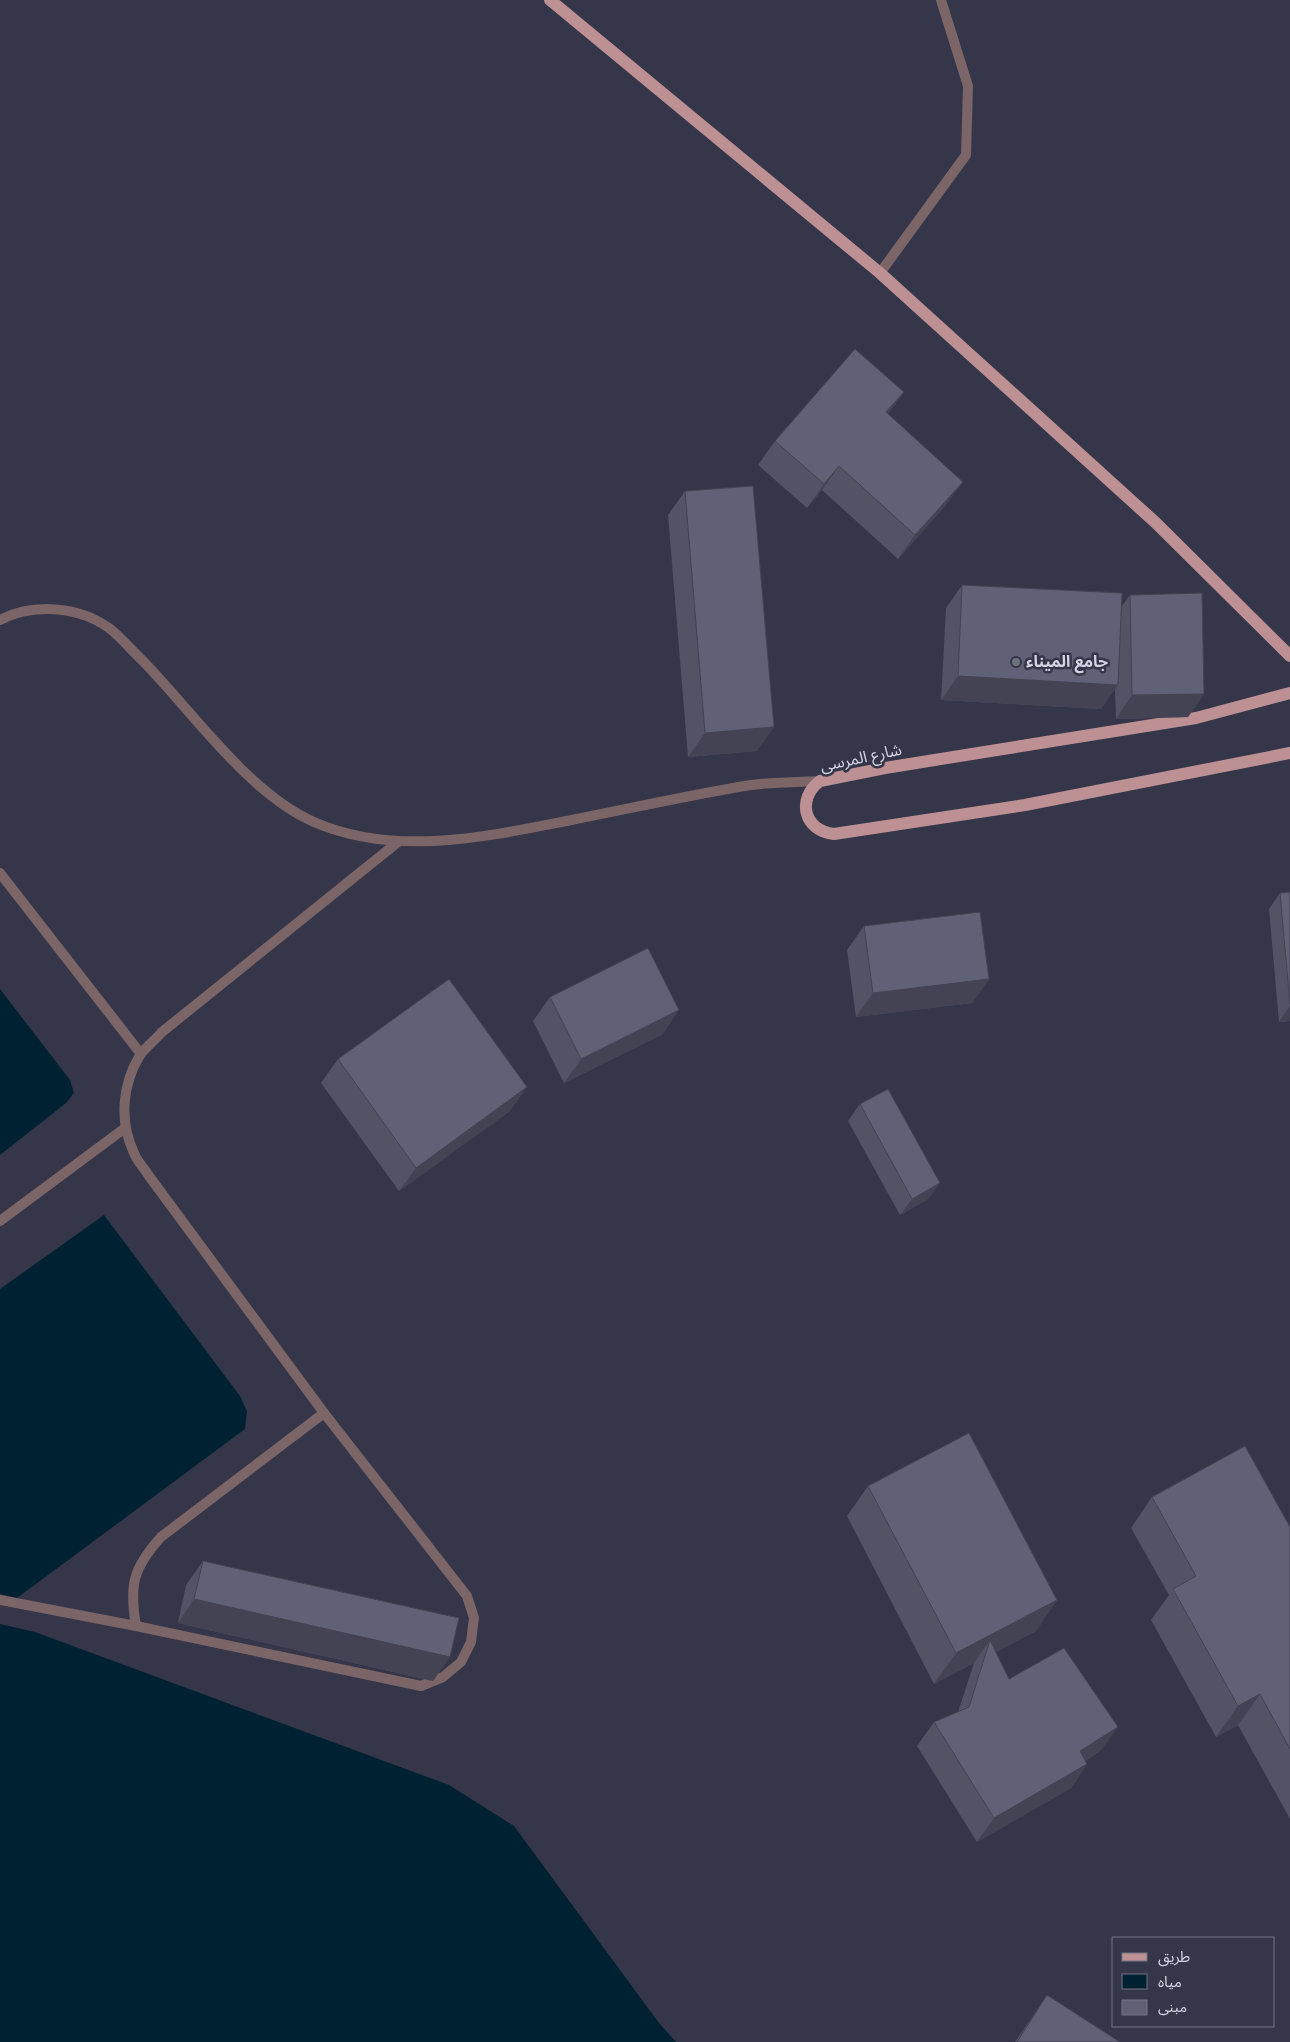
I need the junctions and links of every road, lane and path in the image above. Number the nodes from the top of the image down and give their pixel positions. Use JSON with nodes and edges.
{"nodes":[{"id":1,"x":550,"y":0,"type":"edge"},
{"id":2,"x":941,"y":0,"type":"edge"},
{"id":3,"x":880,"y":273,"type":"junction"},
{"id":4,"x":0,"y":620,"type":"edge"},
{"id":5,"x":1290,"y":656,"type":"edge"},
{"id":6,"x":1290,"y":693,"type":"edge"},
{"id":7,"x":1290,"y":753,"type":"edge"},
{"id":8,"x":820,"y":781,"type":"junction"},
{"id":9,"x":398,"y":842,"type":"junction"},
{"id":10,"x":0,"y":873,"type":"edge"},
{"id":11,"x":141,"y":1054,"type":"junction"},
{"id":12,"x":125,"y":1128,"type":"junction"},
{"id":13,"x":0,"y":1221,"type":"edge"},
{"id":14,"x":324,"y":1413,"type":"junction"},
{"id":15,"x":0,"y":1600,"type":"edge"},
{"id":16,"x":136,"y":1626,"type":"junction"}],
"edges":[{"from":1,"to":3,"type":"main road"},
{"from":2,"to":3,"type":"street"},
{"from":3,"to":5,"type":"main road"},
{"from":4,"to":9,"type":"street"},
{"from":6,"to":8,"type":"main road","name":"شارع المرسى"},
{"from":7,"to":8,"type":"main road","name":"شارع المرسى"},
{"from":8,"to":9,"type":"street"},
{"from":9,"to":11,"type":"street"},
{"from":10,"to":11,"type":"street"},
{"from":11,"to":12,"type":"street"},
{"from":12,"to":13,"type":"street"},
{"from":12,"to":14,"type":"street"},
{"from":14,"to":16,"type":"street"},
{"from":14,"to":16,"type":"street"},
{"from":15,"to":16,"type":"street"}]}
